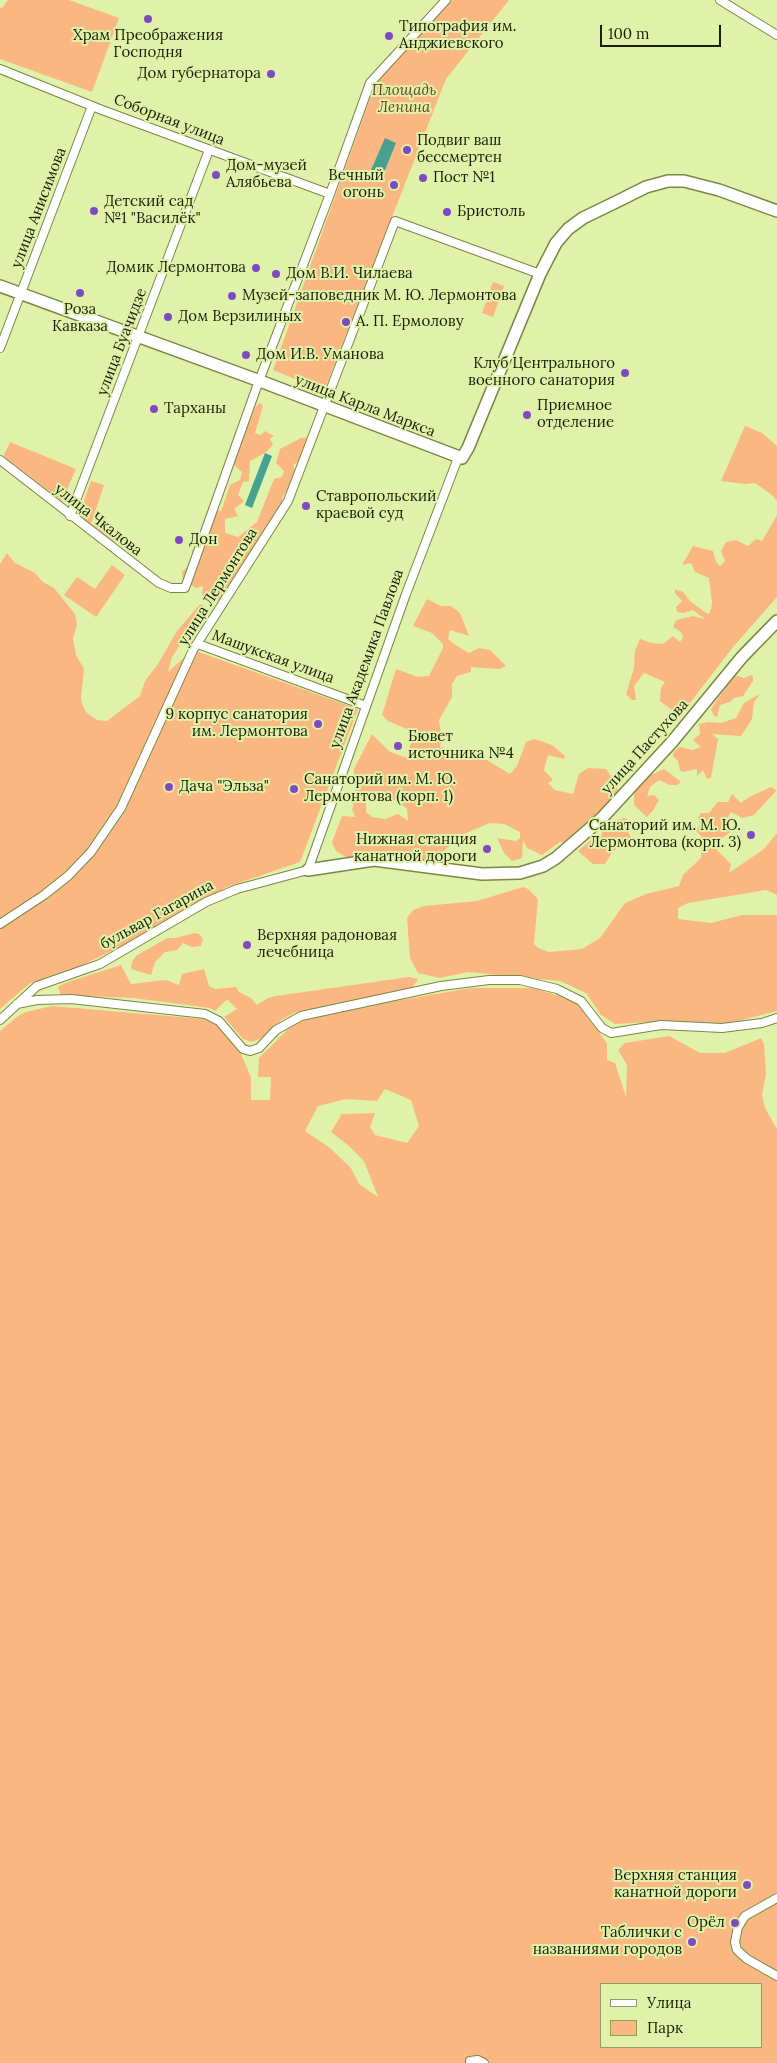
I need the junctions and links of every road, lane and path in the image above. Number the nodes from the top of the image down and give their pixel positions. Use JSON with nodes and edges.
{"nodes":[{"id":1,"x":446,"y":0,"type":"edge"},
{"id":2,"x":720,"y":0,"type":"edge"},
{"id":3,"x":730,"y":3,"type":"edge"},
{"id":4,"x":777,"y":34,"type":"edge"},
{"id":5,"x":0,"y":69,"type":"edge"},
{"id":6,"x":92,"y":106,"type":"junction"},
{"id":7,"x":209,"y":150,"type":"junction"},
{"id":8,"x":330,"y":194,"type":"junction"},
{"id":9,"x":777,"y":211,"type":"edge"},
{"id":10,"x":540,"y":274,"type":"junction"},
{"id":11,"x":0,"y":286,"type":"edge"},
{"id":12,"x":21,"y":294,"type":"junction"},
{"id":13,"x":138,"y":338,"type":"junction"},
{"id":14,"x":0,"y":348,"type":"edge"},
{"id":15,"x":260,"y":382,"type":"junction"},
{"id":16,"x":325,"y":406,"type":"junction"},
{"id":17,"x":461,"y":457,"type":"junction"},
{"id":18,"x":0,"y":460,"type":"edge"},
{"id":19,"x":70,"y":516,"type":"junction"},
{"id":20,"x":185,"y":588,"type":"joint"},
{"id":21,"x":777,"y":621,"type":"edge"},
{"id":22,"x":198,"y":644,"type":"junction"},
{"id":23,"x":366,"y":706,"type":"junction"},
{"id":24,"x":308,"y":870,"type":"junction"},
{"id":25,"x":520,"y":873,"type":"joint"},
{"id":26,"x":0,"y":924,"type":"edge"},
{"id":27,"x":17,"y":1004,"type":"junction"},
{"id":28,"x":777,"y":1018,"type":"edge"},
{"id":29,"x":0,"y":1020,"type":"edge"},
{"id":30,"x":777,"y":1898,"type":"edge"},
{"id":31,"x":777,"y":1976,"type":"edge"},
{"id":32,"x":470,"y":2063,"type":"edge"},
{"id":33,"x":484,"y":2063,"type":"edge"}],
"edges":[{"from":1,"to":8,"type":"street","name":"улица Лермонтова"},
{"from":2,"to":3,"type":"street"},
{"from":3,"to":4,"type":"street"},
{"from":5,"to":6,"type":"street","name":"Соборная улица"},
{"from":6,"to":7,"type":"street","name":"Соборная улица"},
{"from":6,"to":12,"type":"street","name":"улица Анисимова"},
{"from":7,"to":8,"type":"street","name":"Соборная улица"},
{"from":7,"to":13,"type":"street","name":"улица Буачидзе"},
{"from":8,"to":15,"type":"street","name":"улица Лермонтова"},
{"from":9,"to":10,"type":"street","name":"улица Академика Павлова"},
{"from":10,"to":16,"type":"street","name":"улица Лермонтова"},
{"from":10,"to":17,"type":"street","name":"улица Академика Павлова"},
{"from":11,"to":12,"type":"street","name":"улица Карла Маркса"},
{"from":12,"to":13,"type":"street","name":"улица Карла Маркса"},
{"from":12,"to":14,"type":"street","name":"улица Анисимова"},
{"from":13,"to":15,"type":"street","name":"улица Карла Маркса"},
{"from":13,"to":19,"type":"street","name":"улица Буачидзе"},
{"from":15,"to":16,"type":"street","name":"улица Карла Маркса"},
{"from":15,"to":20,"type":"street","name":"улица Лермонтова"},
{"from":16,"to":17,"type":"street","name":"улица Карла Маркса"},
{"from":16,"to":22,"type":"street","name":"улица Лермонтова"},
{"from":17,"to":23,"type":"street","name":"улица Академика Павлова"},
{"from":18,"to":19,"type":"street","name":"улица Чкалова"},
{"from":19,"to":20,"type":"street","name":"улица Чкалова"},
{"from":21,"to":25,"type":"street","name":"улица Пастухова"},
{"from":22,"to":23,"type":"street","name":"Машукская улица"},
{"from":22,"to":26,"type":"street","name":"улица Лермонтова"},
{"from":23,"to":24,"type":"street","name":"улица Академика Павлова"},
{"from":24,"to":25,"type":"street","name":"бульвар Гагарина"},
{"from":24,"to":27,"type":"street","name":"бульвар Гагарина"},
{"from":27,"to":28,"type":"street"},
{"from":27,"to":29,"type":"street","name":"бульвар Гагарина"},
{"from":30,"to":31,"type":"street"},
{"from":32,"to":33,"type":"street"}]}
